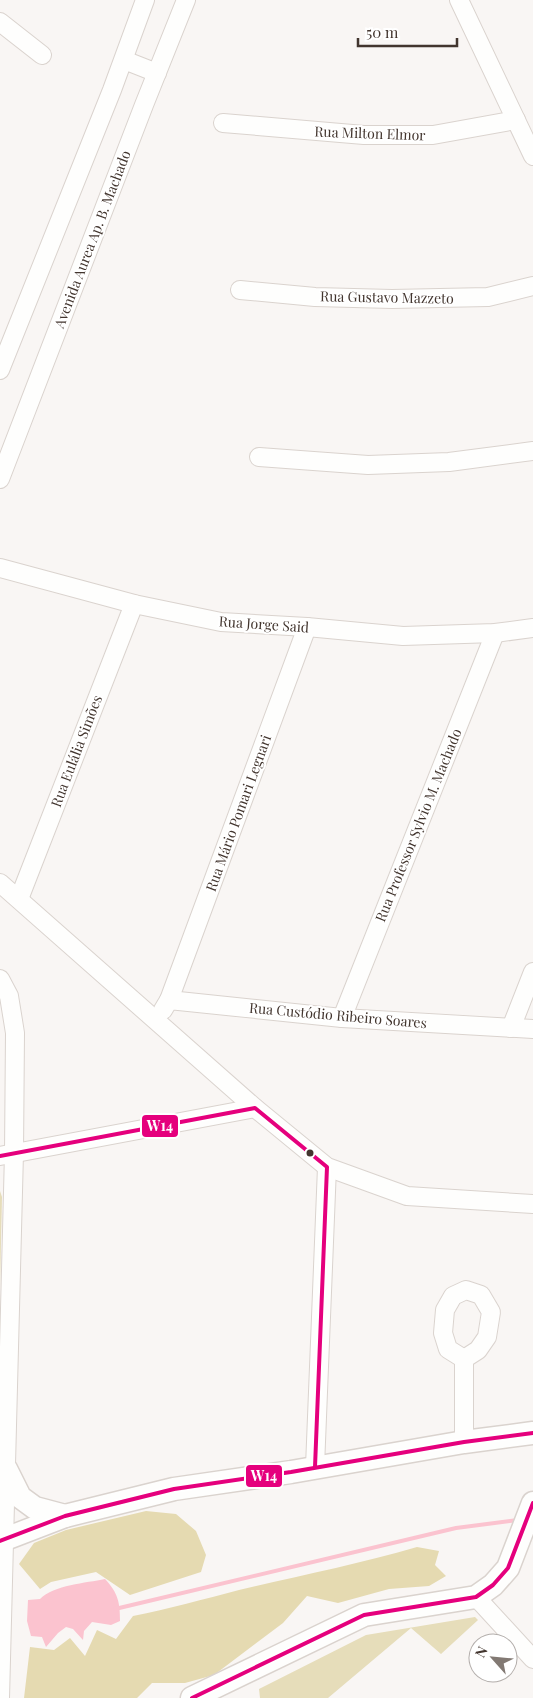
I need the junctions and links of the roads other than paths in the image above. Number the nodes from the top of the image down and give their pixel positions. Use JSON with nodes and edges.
{"nodes":[{"id":1,"x":145,"y":0,"type":"edge"},
{"id":2,"x":186,"y":0,"type":"edge"},
{"id":3,"x":460,"y":0,"type":"edge"},
{"id":4,"x":0,"y":22,"type":"edge"},
{"id":5,"x":42,"y":56,"type":"dead end"},
{"id":6,"x":124,"y":60,"type":"junction"},
{"id":7,"x":157,"y":73,"type":"junction"},
{"id":8,"x":516,"y":120,"type":"junction"},
{"id":9,"x":223,"y":123,"type":"dead end"},
{"id":10,"x":533,"y":156,"type":"edge"},
{"id":11,"x":533,"y":286,"type":"edge"},
{"id":12,"x":240,"y":290,"type":"dead end"},
{"id":13,"x":0,"y":370,"type":"edge"},
{"id":14,"x":533,"y":451,"type":"edge"},
{"id":15,"x":259,"y":457,"type":"dead end"},
{"id":16,"x":0,"y":480,"type":"edge"},
{"id":17,"x":0,"y":568,"type":"edge"},
{"id":18,"x":134,"y":604,"type":"junction"},
{"id":19,"x":307,"y":627,"type":"junction"},
{"id":20,"x":533,"y":628,"type":"edge"},
{"id":21,"x":495,"y":634,"type":"junction"},
{"id":22,"x":0,"y":883,"type":"edge"},
{"id":23,"x":18,"y":898,"type":"junction"},
{"id":24,"x":533,"y":972,"type":"edge"},
{"id":25,"x":0,"y":979,"type":"edge"},
{"id":26,"x":169,"y":1000,"type":"junction"},
{"id":27,"x":342,"y":1018,"type":"junction"},
{"id":28,"x":157,"y":1023,"type":"junction"},
{"id":29,"x":511,"y":1028,"type":"junction"},
{"id":30,"x":533,"y":1029,"type":"edge"},
{"id":31,"x":255,"y":1108,"type":"junction"},
{"id":32,"x":7,"y":1154,"type":"edge"},
{"id":33,"x":327,"y":1167,"type":"junction"},
{"id":34,"x":533,"y":1204,"type":"edge"},
{"id":35,"x":464,"y":1359,"type":"dead end"},
{"id":36,"x":533,"y":1433,"type":"edge"},
{"id":37,"x":464,"y":1442,"type":"junction"},
{"id":38,"x":315,"y":1467,"type":"junction"},
{"id":39,"x":6,"y":1469,"type":"junction"},
{"id":40,"x":533,"y":1503,"type":"edge"},
{"id":41,"x":65,"y":1516,"type":"junction"},
{"id":42,"x":2,"y":1540,"type":"edge"},
{"id":43,"x":476,"y":1597,"type":"junction"},
{"id":44,"x":533,"y":1660,"type":"edge"},
{"id":45,"x":0,"y":1698,"type":"edge"},
{"id":46,"x":192,"y":1698,"type":"edge"}],
"edges":[{"from":1,"to":6,"type":"street"},
{"from":2,"to":7,"type":"street","name":"Avenida Aurea Ap. B. Machado"},
{"from":3,"to":8,"type":"street"},
{"from":4,"to":5,"type":"street"},
{"from":6,"to":7,"type":"street"},
{"from":6,"to":13,"type":"street"},
{"from":7,"to":16,"type":"street","name":"Avenida Aurea Ap. B. Machado"},
{"from":8,"to":9,"type":"street","name":"Rua Milton Elmor"},
{"from":8,"to":10,"type":"street"},
{"from":11,"to":12,"type":"street","name":"Rua Gustavo Mazzeto"},
{"from":14,"to":15,"type":"street"},
{"from":17,"to":18,"type":"street","name":"Rua Jorge Said"},
{"from":18,"to":19,"type":"street","name":"Rua Jorge Said"},
{"from":18,"to":23,"type":"street","name":"Rua Eulália Simões"},
{"from":19,"to":21,"type":"street","name":"Rua Jorge Said"},
{"from":19,"to":26,"type":"street","name":"Rua Mário Pomari Legnari"},
{"from":20,"to":21,"type":"street","name":"Rua Jorge Said"},
{"from":21,"to":27,"type":"street","name":"Rua Professor Sylvio M. Machado"},
{"from":22,"to":23,"type":"street"},
{"from":23,"to":28,"type":"street"},
{"from":24,"to":29,"type":"street"},
{"from":25,"to":32,"type":"street"},
{"from":26,"to":27,"type":"street","name":"Rua Custódio Ribeiro Soares"},
{"from":26,"to":28,"type":"street"},
{"from":27,"to":29,"type":"street","name":"Rua Custódio Ribeiro Soares"},
{"from":28,"to":31,"type":"street"},
{"from":29,"to":30,"type":"street","name":"Rua Custódio Ribeiro Soares"},
{"from":31,"to":32,"type":"street"},
{"from":31,"to":33,"type":"street"},
{"from":32,"to":39,"type":"street"},
{"from":33,"to":34,"type":"street"},
{"from":33,"to":38,"type":"street"},
{"from":35,"to":37,"type":"street"},
{"from":36,"to":37,"type":"main road"},
{"from":37,"to":38,"type":"main road"},
{"from":38,"to":41,"type":"main road"},
{"from":39,"to":41,"type":"main road"},
{"from":39,"to":42,"type":"street"},
{"from":40,"to":43,"type":"main road"},
{"from":41,"to":42,"type":"main road"},
{"from":42,"to":45,"type":"street"},
{"from":43,"to":44,"type":"street"},
{"from":43,"to":46,"type":"main road"}]}
